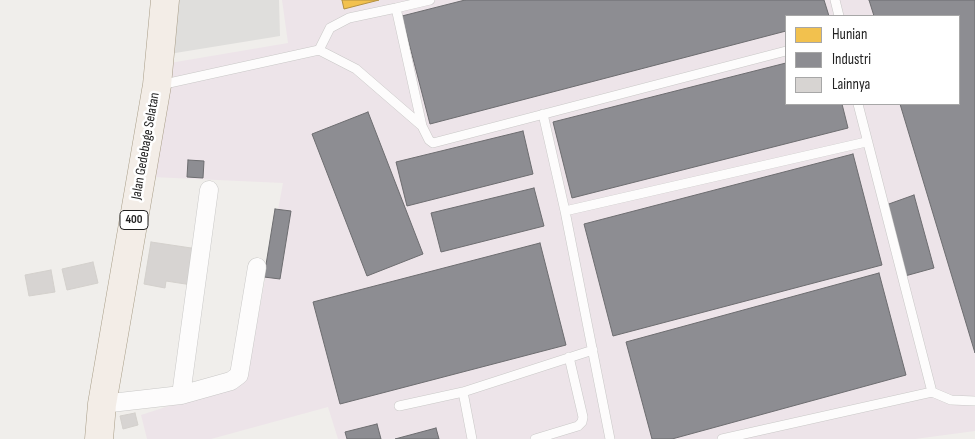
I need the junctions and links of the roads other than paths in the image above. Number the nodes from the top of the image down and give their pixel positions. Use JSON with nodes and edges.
{"nodes":[{"id":1,"x":165,"y":0,"type":"edge"},
{"id":2,"x":430,"y":0,"type":"edge"},
{"id":3,"x":835,"y":0,"type":"edge"},
{"id":4,"x":396,"y":8,"type":"junction"},
{"id":5,"x":839,"y":15,"type":"edge"},
{"id":6,"x":320,"y":50,"type":"junction"},
{"id":7,"x":785,"y":51,"type":"edge"},
{"id":8,"x":157,"y":85,"type":"junction"},
{"id":9,"x":858,"y":105,"type":"edge"},
{"id":10,"x":543,"y":114,"type":"junction"},
{"id":11,"x":422,"y":126,"type":"junction"},
{"id":12,"x":866,"y":142,"type":"junction"},
{"id":13,"x":209,"y":190,"type":"dead end"},
{"id":14,"x":565,"y":210,"type":"junction"},
{"id":15,"x":257,"y":267,"type":"dead end"},
{"id":16,"x":593,"y":350,"type":"junction"},
{"id":17,"x":569,"y":357,"type":"junction"},
{"id":18,"x":463,"y":392,"type":"junction"},
{"id":19,"x":932,"y":392,"type":"junction"},
{"id":20,"x":181,"y":395,"type":"junction"},
{"id":21,"x":975,"y":401,"type":"edge"},
{"id":22,"x":102,"y":404,"type":"junction"},
{"id":23,"x":399,"y":406,"type":"dead end"},
{"id":24,"x":99,"y":439,"type":"edge"},
{"id":25,"x":472,"y":439,"type":"edge"},
{"id":26,"x":535,"y":439,"type":"edge"},
{"id":27,"x":610,"y":439,"type":"edge"},
{"id":28,"x":722,"y":439,"type":"edge"}],
"edges":[{"from":1,"to":8,"type":"main road","name":"Jalan Gedebage Selatan","number":"400"},
{"from":2,"to":4,"type":"lane"},
{"from":3,"to":5,"type":"lane"},
{"from":4,"to":6,"type":"lane"},
{"from":4,"to":11,"type":"lane"},
{"from":6,"to":8,"type":"lane"},
{"from":6,"to":11,"type":"lane"},
{"from":7,"to":10,"type":"lane"},
{"from":8,"to":22,"type":"main road","name":"Jalan Gedebage Selatan","number":"400"},
{"from":9,"to":12,"type":"lane"},
{"from":10,"to":11,"type":"lane"},
{"from":10,"to":14,"type":"lane"},
{"from":12,"to":14,"type":"lane"},
{"from":12,"to":19,"type":"lane"},
{"from":13,"to":20,"type":"street"},
{"from":14,"to":16,"type":"lane"},
{"from":15,"to":20,"type":"street"},
{"from":16,"to":17,"type":"lane"},
{"from":16,"to":27,"type":"lane"},
{"from":17,"to":18,"type":"lane"},
{"from":17,"to":26,"type":"lane"},
{"from":18,"to":23,"type":"lane"},
{"from":18,"to":25,"type":"lane"},
{"from":19,"to":21,"type":"lane"},
{"from":19,"to":28,"type":"lane"},
{"from":20,"to":22,"type":"street"},
{"from":22,"to":24,"type":"main road","name":"Jalan Gedebage Selatan","number":"400"}]}
